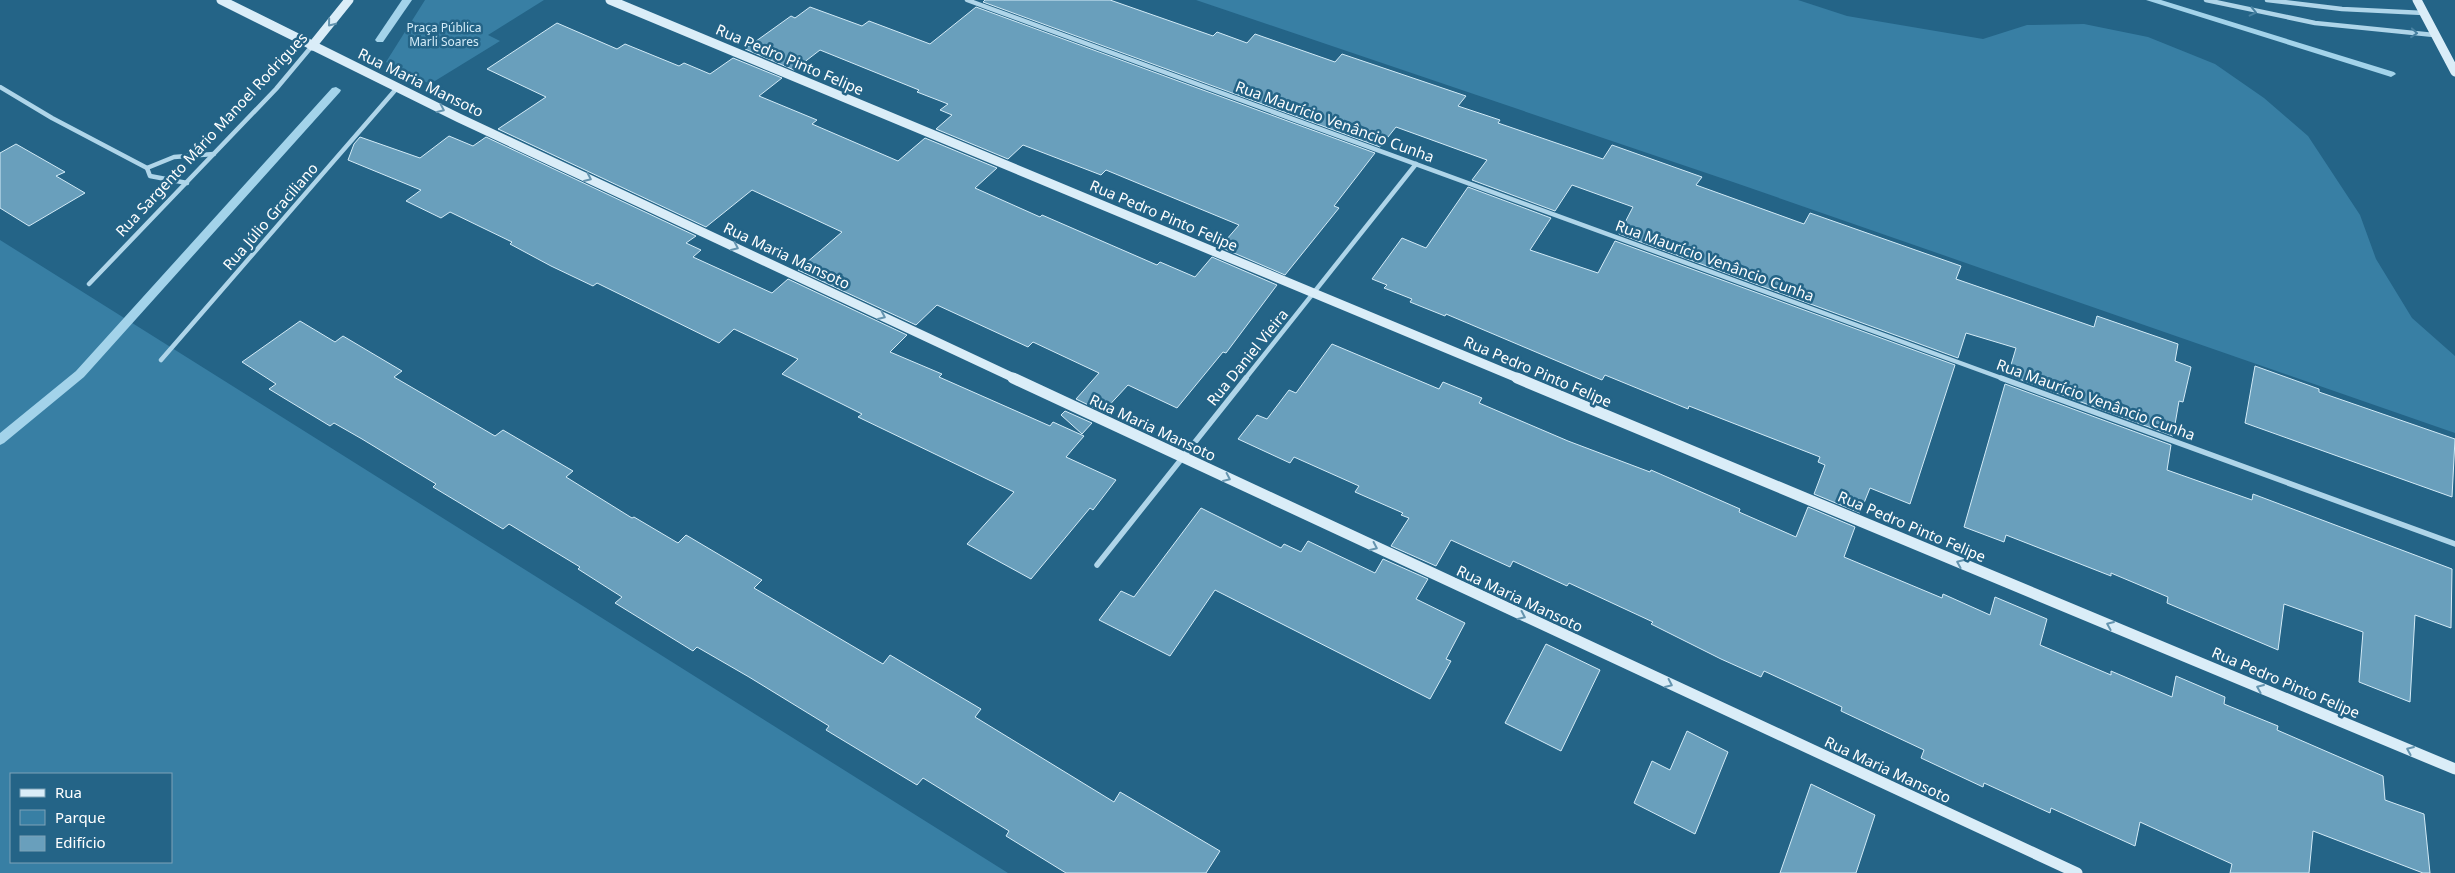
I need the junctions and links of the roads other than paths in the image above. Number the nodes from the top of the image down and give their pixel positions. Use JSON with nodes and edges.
{"nodes":[{"id":1,"x":221,"y":0,"type":"edge"},
{"id":2,"x":350,"y":0,"type":"edge"},
{"id":3,"x":610,"y":0,"type":"edge"},
{"id":4,"x":967,"y":0,"type":"edge"},
{"id":5,"x":2206,"y":0,"type":"edge"},
{"id":6,"x":2267,"y":0,"type":"edge"},
{"id":7,"x":2416,"y":0,"type":"edge"},
{"id":8,"x":2424,"y":13,"type":"junction"},
{"id":9,"x":2434,"y":35,"type":"junction"},
{"id":10,"x":312,"y":46,"type":"junction"},
{"id":11,"x":2446,"y":56,"type":"junction"},
{"id":12,"x":2455,"y":56,"type":"edge"},
{"id":13,"x":2455,"y":72,"type":"edge"},
{"id":14,"x":0,"y":87,"type":"edge"},
{"id":15,"x":397,"y":88,"type":"junction"},
{"id":16,"x":214,"y":154,"type":"junction"},
{"id":17,"x":1416,"y":164,"type":"junction"},
{"id":18,"x":147,"y":168,"type":"junction"},
{"id":19,"x":187,"y":183,"type":"junction"},
{"id":20,"x":89,"y":284,"type":"dead end"},
{"id":21,"x":1314,"y":293,"type":"junction"},
{"id":22,"x":161,"y":360,"type":"dead end"},
{"id":23,"x":1183,"y":457,"type":"junction"},
{"id":24,"x":2455,"y":544,"type":"edge"},
{"id":25,"x":1097,"y":565,"type":"dead end"},
{"id":26,"x":2455,"y":769,"type":"edge"},
{"id":27,"x":2077,"y":873,"type":"edge"}],
"edges":[{"from":1,"to":10,"type":"street","name":"Rua Maria Mansoto"},
{"from":2,"to":10,"type":"street","name":"Rua Sargento Mário Manoel Rodrigues","one_way":true},
{"from":3,"to":21,"type":"street","name":"Rua Pedro Pinto Felipe"},
{"from":4,"to":17,"type":"street","name":"Rua Maurício Venâncio Cunha"},
{"from":5,"to":9,"type":"street","one_way":true},
{"from":6,"to":8,"type":"street"},
{"from":7,"to":8,"type":"street"},
{"from":8,"to":9,"type":"street"},
{"from":9,"to":11,"type":"street"},
{"from":10,"to":15,"type":"street","name":"Rua Maria Mansoto"},
{"from":10,"to":16,"type":"street","name":"Rua Sargento Mário Manoel Rodrigues"},
{"from":11,"to":12,"type":"street"},
{"from":11,"to":13,"type":"street"},
{"from":14,"to":18,"type":"street"},
{"from":15,"to":22,"type":"street","name":"Rua Júlio Graciliano"},
{"from":15,"to":23,"type":"street","name":"Rua Maria Mansoto","one_way":true},
{"from":16,"to":18,"type":"street"},
{"from":16,"to":19,"type":"street","name":"Rua Sargento Mário Manoel Rodrigues"},
{"from":17,"to":21,"type":"street","name":"Rua Daniel Vieira"},
{"from":17,"to":24,"type":"street","name":"Rua Maurício Venâncio Cunha"},
{"from":18,"to":19,"type":"street"},
{"from":19,"to":20,"type":"street","name":"Rua Sargento Mário Manoel Rodrigues"},
{"from":21,"to":23,"type":"street","name":"Rua Daniel Vieira"},
{"from":26,"to":21,"type":"street","name":"Rua Pedro Pinto Felipe","one_way":true},
{"from":23,"to":25,"type":"street","name":"Rua Daniel Vieira"},
{"from":23,"to":27,"type":"street","name":"Rua Maria Mansoto","one_way":true}]}
